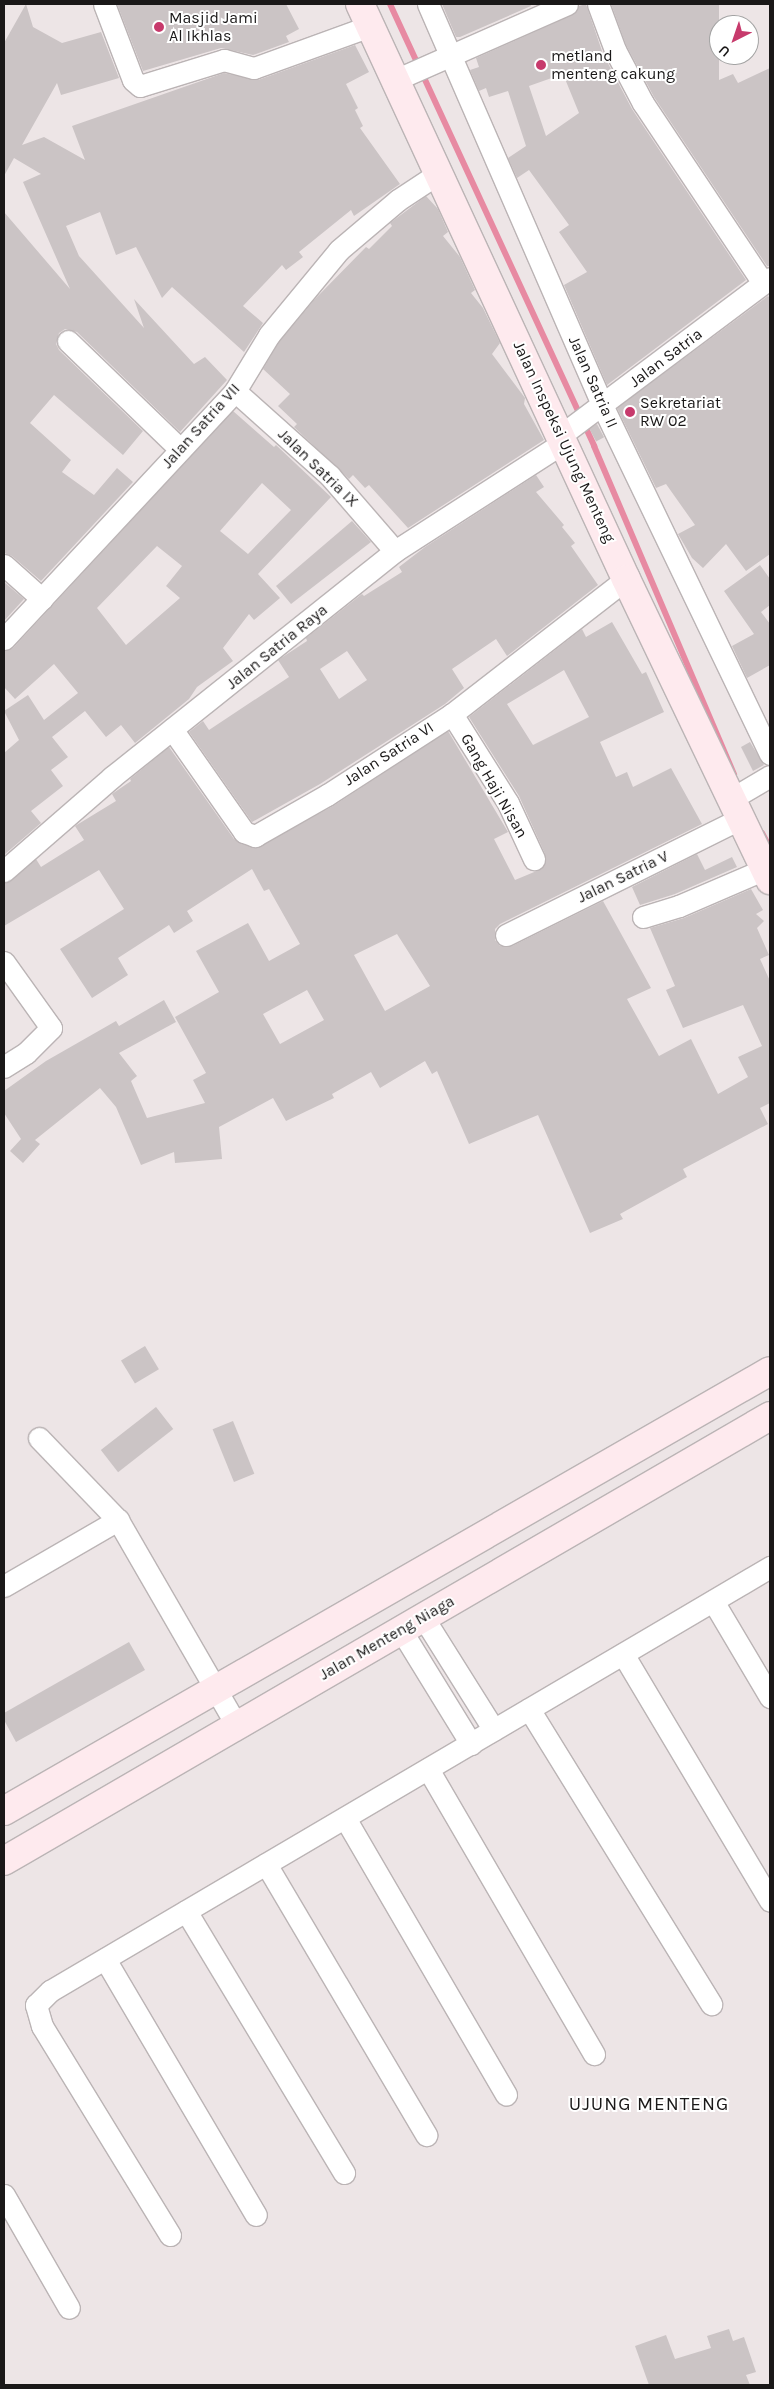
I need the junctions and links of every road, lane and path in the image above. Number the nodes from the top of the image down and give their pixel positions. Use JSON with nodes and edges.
{"nodes":[{"id":1,"x":104,"y":4,"type":"edge"},
{"id":2,"x":428,"y":4,"type":"edge"},
{"id":3,"x":567,"y":4,"type":"edge"},
{"id":4,"x":598,"y":4,"type":"edge"},
{"id":5,"x":365,"y":15,"type":"edge"},
{"id":6,"x":442,"y":59,"type":"junction"},
{"id":7,"x":401,"y":77,"type":"junction"},
{"id":8,"x":439,"y":173,"type":"junction"},
{"id":9,"x":767,"y":281,"type":"edge"},
{"id":10,"x":68,"y":341,"type":"dead end"},
{"id":11,"x":235,"y":391,"type":"junction"},
{"id":12,"x":599,"y":406,"type":"junction"},
{"id":13,"x":563,"y":436,"type":"junction"},
{"id":14,"x":180,"y":449,"type":"junction"},
{"id":15,"x":395,"y":551,"type":"junction"},
{"id":16,"x":4,"y":565,"type":"edge"},
{"id":17,"x":626,"y":579,"type":"junction"},
{"id":18,"x":42,"y":599,"type":"junction"},
{"id":19,"x":4,"y":638,"type":"edge"},
{"id":20,"x":452,"y":714,"type":"junction"},
{"id":21,"x":172,"y":729,"type":"junction"},
{"id":22,"x":770,"y":754,"type":"edge"},
{"id":23,"x":770,"y":776,"type":"edge"},
{"id":24,"x":738,"y":803,"type":"junction"},
{"id":25,"x":534,"y":859,"type":"dead end"},
{"id":26,"x":4,"y":871,"type":"edge"},
{"id":27,"x":768,"y":875,"type":"edge"},
{"id":28,"x":643,"y":917,"type":"dead end"},
{"id":29,"x":506,"y":935,"type":"dead end"},
{"id":30,"x":4,"y":962,"type":"edge"},
{"id":31,"x":4,"y":1068,"type":"edge"},
{"id":32,"x":770,"y":1371,"type":"edge"},
{"id":33,"x":770,"y":1416,"type":"edge"},
{"id":34,"x":39,"y":1438,"type":"dead end"},
{"id":35,"x":118,"y":1520,"type":"junction"},
{"id":36,"x":770,"y":1567,"type":"edge"},
{"id":37,"x":4,"y":1586,"type":"edge"},
{"id":38,"x":713,"y":1601,"type":"junction"},
{"id":39,"x":412,"y":1624,"type":"junction"},
{"id":40,"x":623,"y":1654,"type":"junction"},
{"id":41,"x":216,"y":1690,"type":"junction"},
{"id":42,"x":770,"y":1697,"type":"edge"},
{"id":43,"x":529,"y":1709,"type":"junction"},
{"id":44,"x":237,"y":1726,"type":"junction"},
{"id":45,"x":494,"y":1730,"type":"junction"},
{"id":46,"x":471,"y":1744,"type":"junction"},
{"id":47,"x":428,"y":1769,"type":"junction"},
{"id":48,"x":4,"y":1811,"type":"edge"},
{"id":49,"x":345,"y":1818,"type":"junction"},
{"id":50,"x":4,"y":1861,"type":"edge"},
{"id":51,"x":266,"y":1864,"type":"junction"},
{"id":52,"x":770,"y":1901,"type":"edge"},
{"id":53,"x":186,"y":1911,"type":"junction"},
{"id":54,"x":105,"y":1959,"type":"junction"},
{"id":55,"x":711,"y":2004,"type":"dead end"},
{"id":56,"x":594,"y":2054,"type":"dead end"},
{"id":57,"x":506,"y":2094,"type":"dead end"},
{"id":58,"x":426,"y":2135,"type":"dead end"},
{"id":59,"x":344,"y":2174,"type":"dead end"},
{"id":60,"x":4,"y":2195,"type":"edge"},
{"id":61,"x":256,"y":2215,"type":"dead end"},
{"id":62,"x":170,"y":2235,"type":"dead end"},
{"id":63,"x":68,"y":2308,"type":"dead end"}],
"edges":[{"from":1,"to":5,"type":"street"},
{"from":2,"to":6,"type":"street","name":"Jalan Satria II"},
{"from":3,"to":6,"type":"street"},
{"from":4,"to":9,"type":"street"},
{"from":5,"to":7,"type":"street","name":"Jalan Inspeksi Ujung Menteng"},
{"from":6,"to":7,"type":"street"},
{"from":6,"to":12,"type":"street","name":"Jalan Satria II"},
{"from":7,"to":8,"type":"street","name":"Jalan Inspeksi Ujung Menteng"},
{"from":8,"to":11,"type":"street","name":"Jalan Satria VII"},
{"from":8,"to":13,"type":"street","name":"Jalan Inspeksi Ujung Menteng"},
{"from":9,"to":12,"type":"street","name":"Jalan Satria"},
{"from":10,"to":14,"type":"street"},
{"from":11,"to":14,"type":"street","name":"Jalan Satria VII"},
{"from":11,"to":15,"type":"street","name":"Jalan Satria IX"},
{"from":12,"to":13,"type":"street","name":"Jalan Satria"},
{"from":12,"to":22,"type":"street","name":"Jalan Satria II"},
{"from":13,"to":15,"type":"street","name":"Jalan Satria Raya"},
{"from":13,"to":17,"type":"street","name":"Jalan Inspeksi Ujung Menteng"},
{"from":14,"to":18,"type":"street","name":"Jalan Satria VII"},
{"from":15,"to":21,"type":"street","name":"Jalan Satria Raya"},
{"from":16,"to":18,"type":"street"},
{"from":17,"to":20,"type":"street","name":"Jalan Satria VI"},
{"from":17,"to":24,"type":"street","name":"Jalan Inspeksi Ujung Menteng"},
{"from":18,"to":19,"type":"street","name":"Jalan Satria VII"},
{"from":20,"to":21,"type":"street","name":"Jalan Satria VI"},
{"from":20,"to":25,"type":"street","name":"Gang Haji Nisan"},
{"from":21,"to":26,"type":"street","name":"Jalan Satria Raya"},
{"from":23,"to":24,"type":"street","name":"Jalan Satria V"},
{"from":24,"to":27,"type":"street","name":"Jalan Inspeksi Ujung Menteng"},
{"from":24,"to":29,"type":"street","name":"Jalan Satria V"},
{"from":27,"to":28,"type":"street"},
{"from":30,"to":31,"type":"street"},
{"from":32,"to":41,"type":"street"},
{"from":33,"to":39,"type":"street","name":"Jalan Menteng Niaga"},
{"from":34,"to":35,"type":"street"},
{"from":35,"to":37,"type":"street"},
{"from":35,"to":41,"type":"street"},
{"from":36,"to":38,"type":"street"},
{"from":38,"to":40,"type":"street"},
{"from":38,"to":42,"type":"street"},
{"from":39,"to":44,"type":"street","name":"Jalan Menteng Niaga"},
{"from":39,"to":45,"type":"street"},
{"from":39,"to":46,"type":"street"},
{"from":40,"to":43,"type":"street"},
{"from":40,"to":52,"type":"street"},
{"from":41,"to":44,"type":"street"},
{"from":41,"to":48,"type":"street"},
{"from":43,"to":45,"type":"street"},
{"from":43,"to":55,"type":"street"},
{"from":44,"to":50,"type":"street","name":"Jalan Menteng Niaga"},
{"from":45,"to":46,"type":"street"},
{"from":46,"to":47,"type":"street"},
{"from":47,"to":49,"type":"street"},
{"from":47,"to":56,"type":"street"},
{"from":49,"to":51,"type":"street"},
{"from":49,"to":57,"type":"street"},
{"from":51,"to":53,"type":"street"},
{"from":51,"to":58,"type":"street"},
{"from":53,"to":54,"type":"street"},
{"from":53,"to":59,"type":"street"},
{"from":54,"to":61,"type":"street"},
{"from":54,"to":62,"type":"street"},
{"from":60,"to":63,"type":"street"}]}
